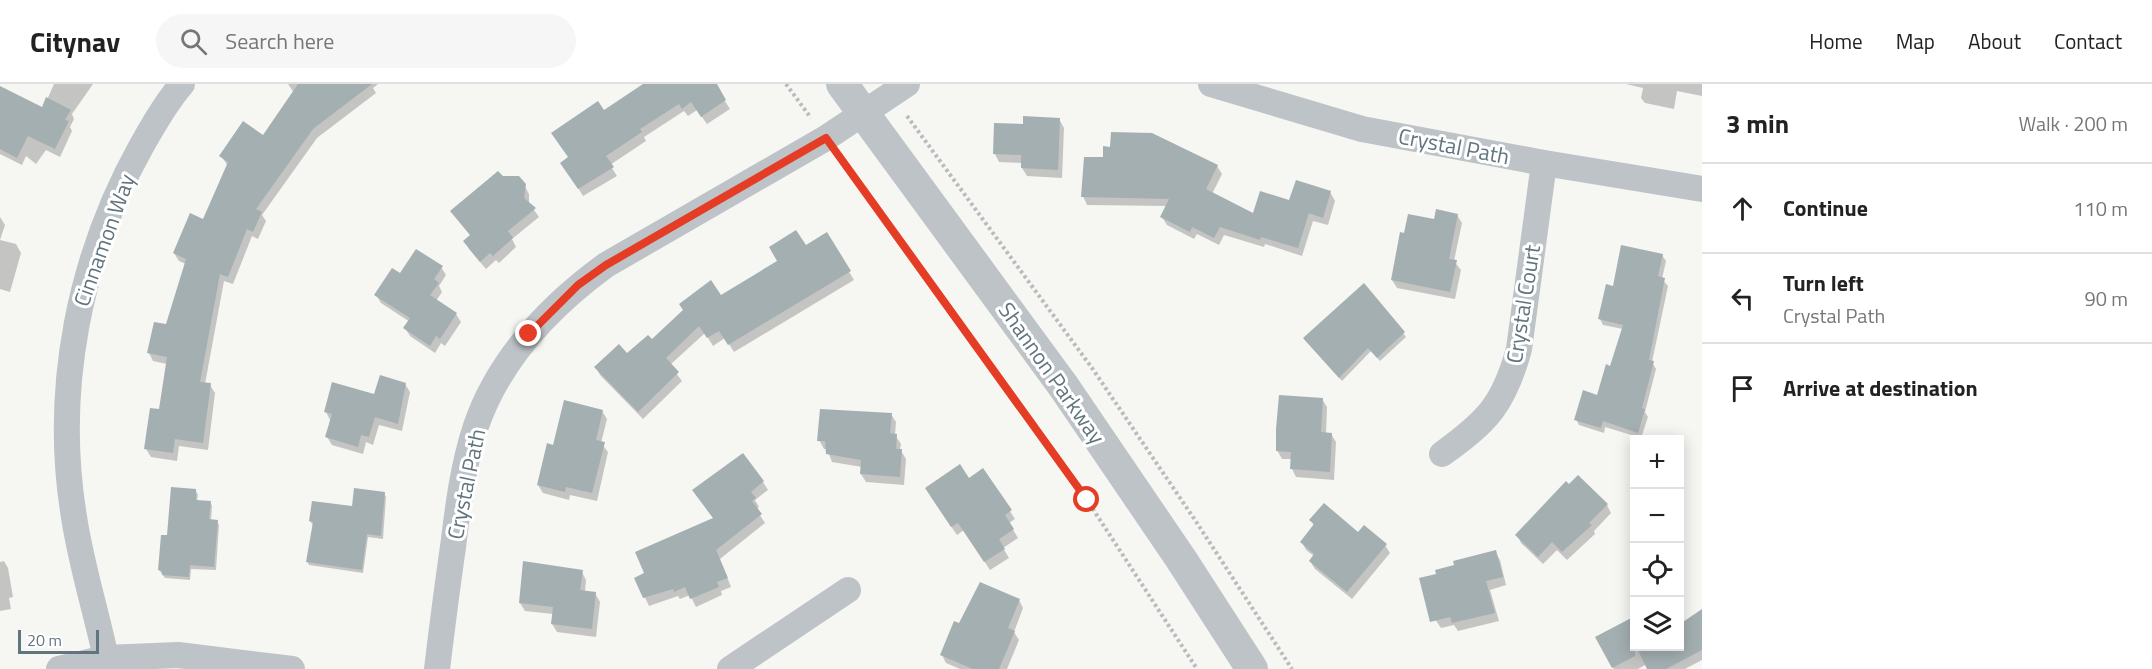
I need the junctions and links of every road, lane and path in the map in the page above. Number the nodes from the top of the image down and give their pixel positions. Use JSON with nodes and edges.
{"nodes":[{"id":1,"x":182,"y":84,"type":"edge"},
{"id":2,"x":786,"y":84,"type":"edge"},
{"id":3,"x":842,"y":84,"type":"edge"},
{"id":4,"x":907,"y":84,"type":"edge"},
{"id":5,"x":1211,"y":84,"type":"edge"},
{"id":6,"x":863,"y":113,"type":"junction"},
{"id":7,"x":826,"y":138,"type":"junction"},
{"id":8,"x":1544,"y":163,"type":"junction"},
{"id":9,"x":1702,"y":189,"type":"edge"},
{"id":10,"x":1442,"y":454,"type":"dead end"},
{"id":11,"x":848,"y":590,"type":"dead end"},
{"id":12,"x":106,"y":658,"type":"junction"},
{"id":13,"x":59,"y":669,"type":"edge"},
{"id":14,"x":292,"y":669,"type":"edge"},
{"id":15,"x":437,"y":669,"type":"edge"},
{"id":16,"x":730,"y":669,"type":"edge"},
{"id":17,"x":1197,"y":669,"type":"edge"},
{"id":18,"x":1252,"y":669,"type":"edge"}],
"edges":[{"from":1,"to":12,"type":"street","name":"Cinnamon Way"},
{"from":2,"to":7,"type":"path"},
{"from":3,"to":6,"type":"street","name":"Shannon Parkway"},
{"from":4,"to":6,"type":"street","name":"Crystal Path"},
{"from":5,"to":8,"type":"street","name":"Crystal Path"},
{"from":6,"to":7,"type":"street","name":"Crystal Path"},
{"from":6,"to":18,"type":"street","name":"Shannon Parkway"},
{"from":7,"to":15,"type":"street","name":"Crystal Path"},
{"from":7,"to":17,"type":"path"},
{"from":8,"to":9,"type":"street","name":"Crystal Path"},
{"from":8,"to":10,"type":"street","name":"Crystal Court"},
{"from":11,"to":16,"type":"street"},
{"from":12,"to":13,"type":"street"},
{"from":12,"to":14,"type":"street"}]}
